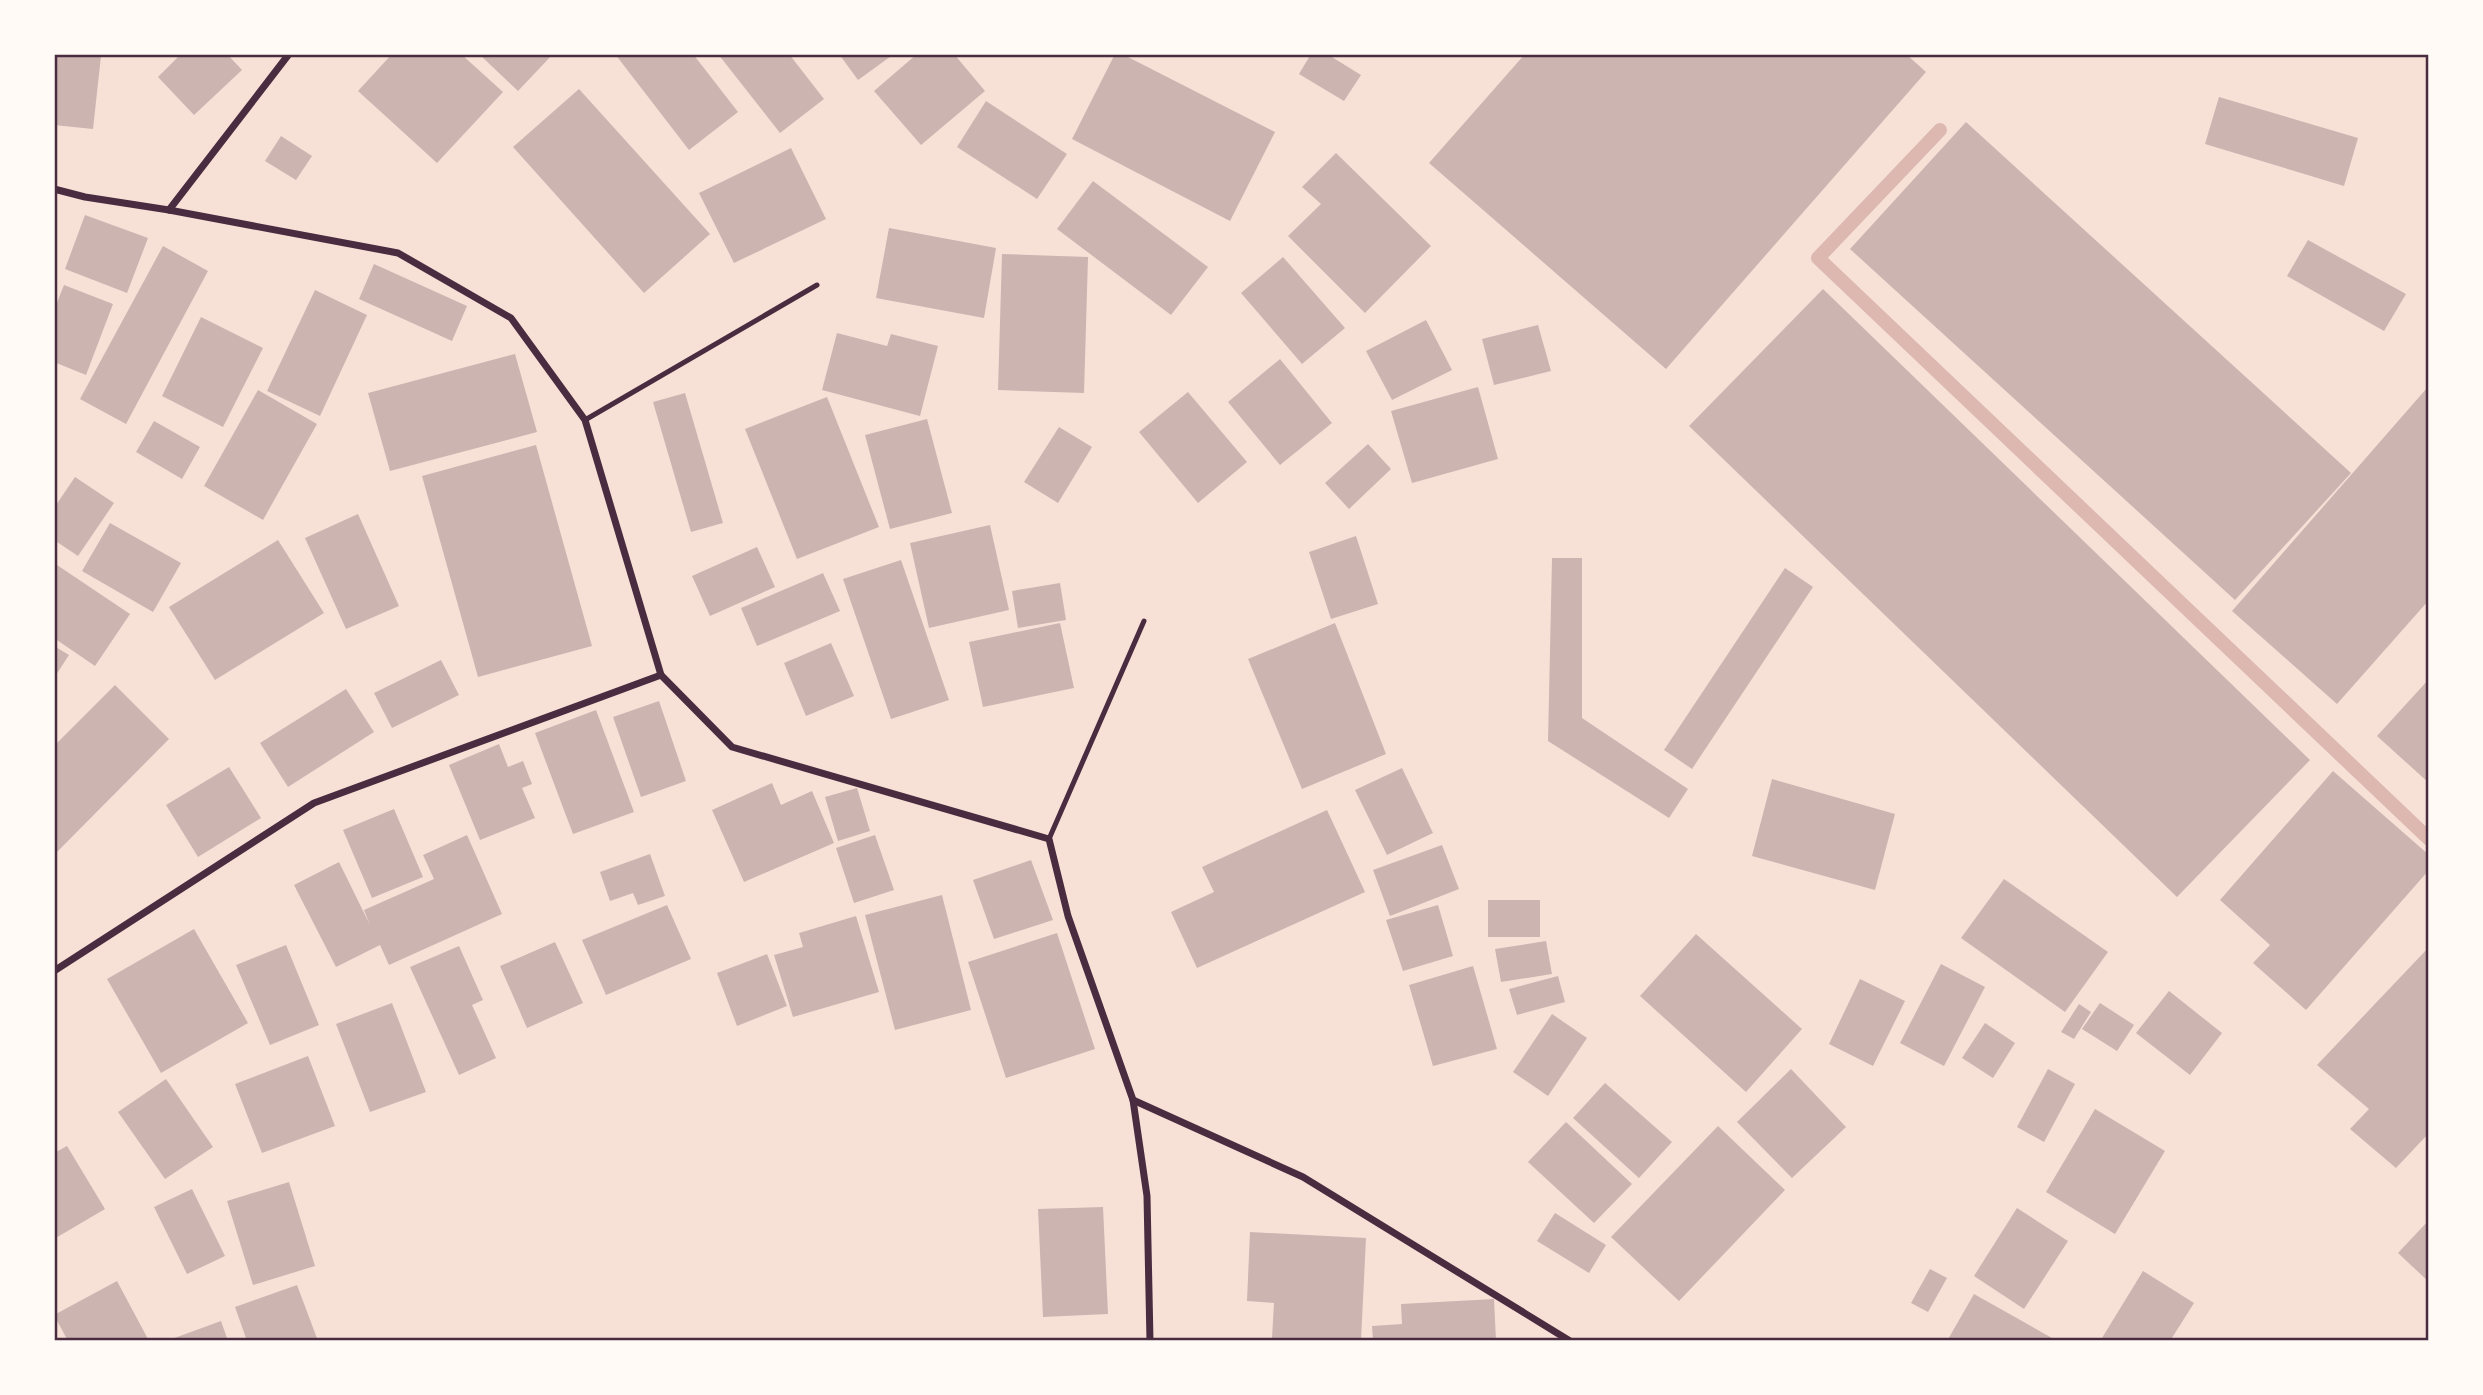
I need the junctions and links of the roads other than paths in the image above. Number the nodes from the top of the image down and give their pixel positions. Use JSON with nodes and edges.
{"nodes":[{"id":1,"x":289,"y":54,"type":"edge"},
{"id":2,"x":54,"y":189,"type":"edge"},
{"id":3,"x":169,"y":210,"type":"junction"},
{"id":4,"x":817,"y":285,"type":"dead end"},
{"id":5,"x":585,"y":420,"type":"junction"},
{"id":6,"x":1144,"y":621,"type":"dead end"},
{"id":7,"x":661,"y":675,"type":"junction"},
{"id":8,"x":1049,"y":839,"type":"junction"},
{"id":9,"x":54,"y":971,"type":"edge"},
{"id":10,"x":1133,"y":1100,"type":"junction"},
{"id":11,"x":1150,"y":1341,"type":"edge"},
{"id":12,"x":1570,"y":1341,"type":"edge"}],
"edges":[{"from":1,"to":3,"type":"street"},
{"from":2,"to":3,"type":"street"},
{"from":3,"to":5,"type":"street"},
{"from":4,"to":5,"type":"lane"},
{"from":5,"to":7,"type":"street"},
{"from":6,"to":8,"type":"lane"},
{"from":7,"to":8,"type":"street"},
{"from":7,"to":9,"type":"street"},
{"from":8,"to":10,"type":"street"},
{"from":10,"to":11,"type":"street"},
{"from":10,"to":12,"type":"street"}]}
